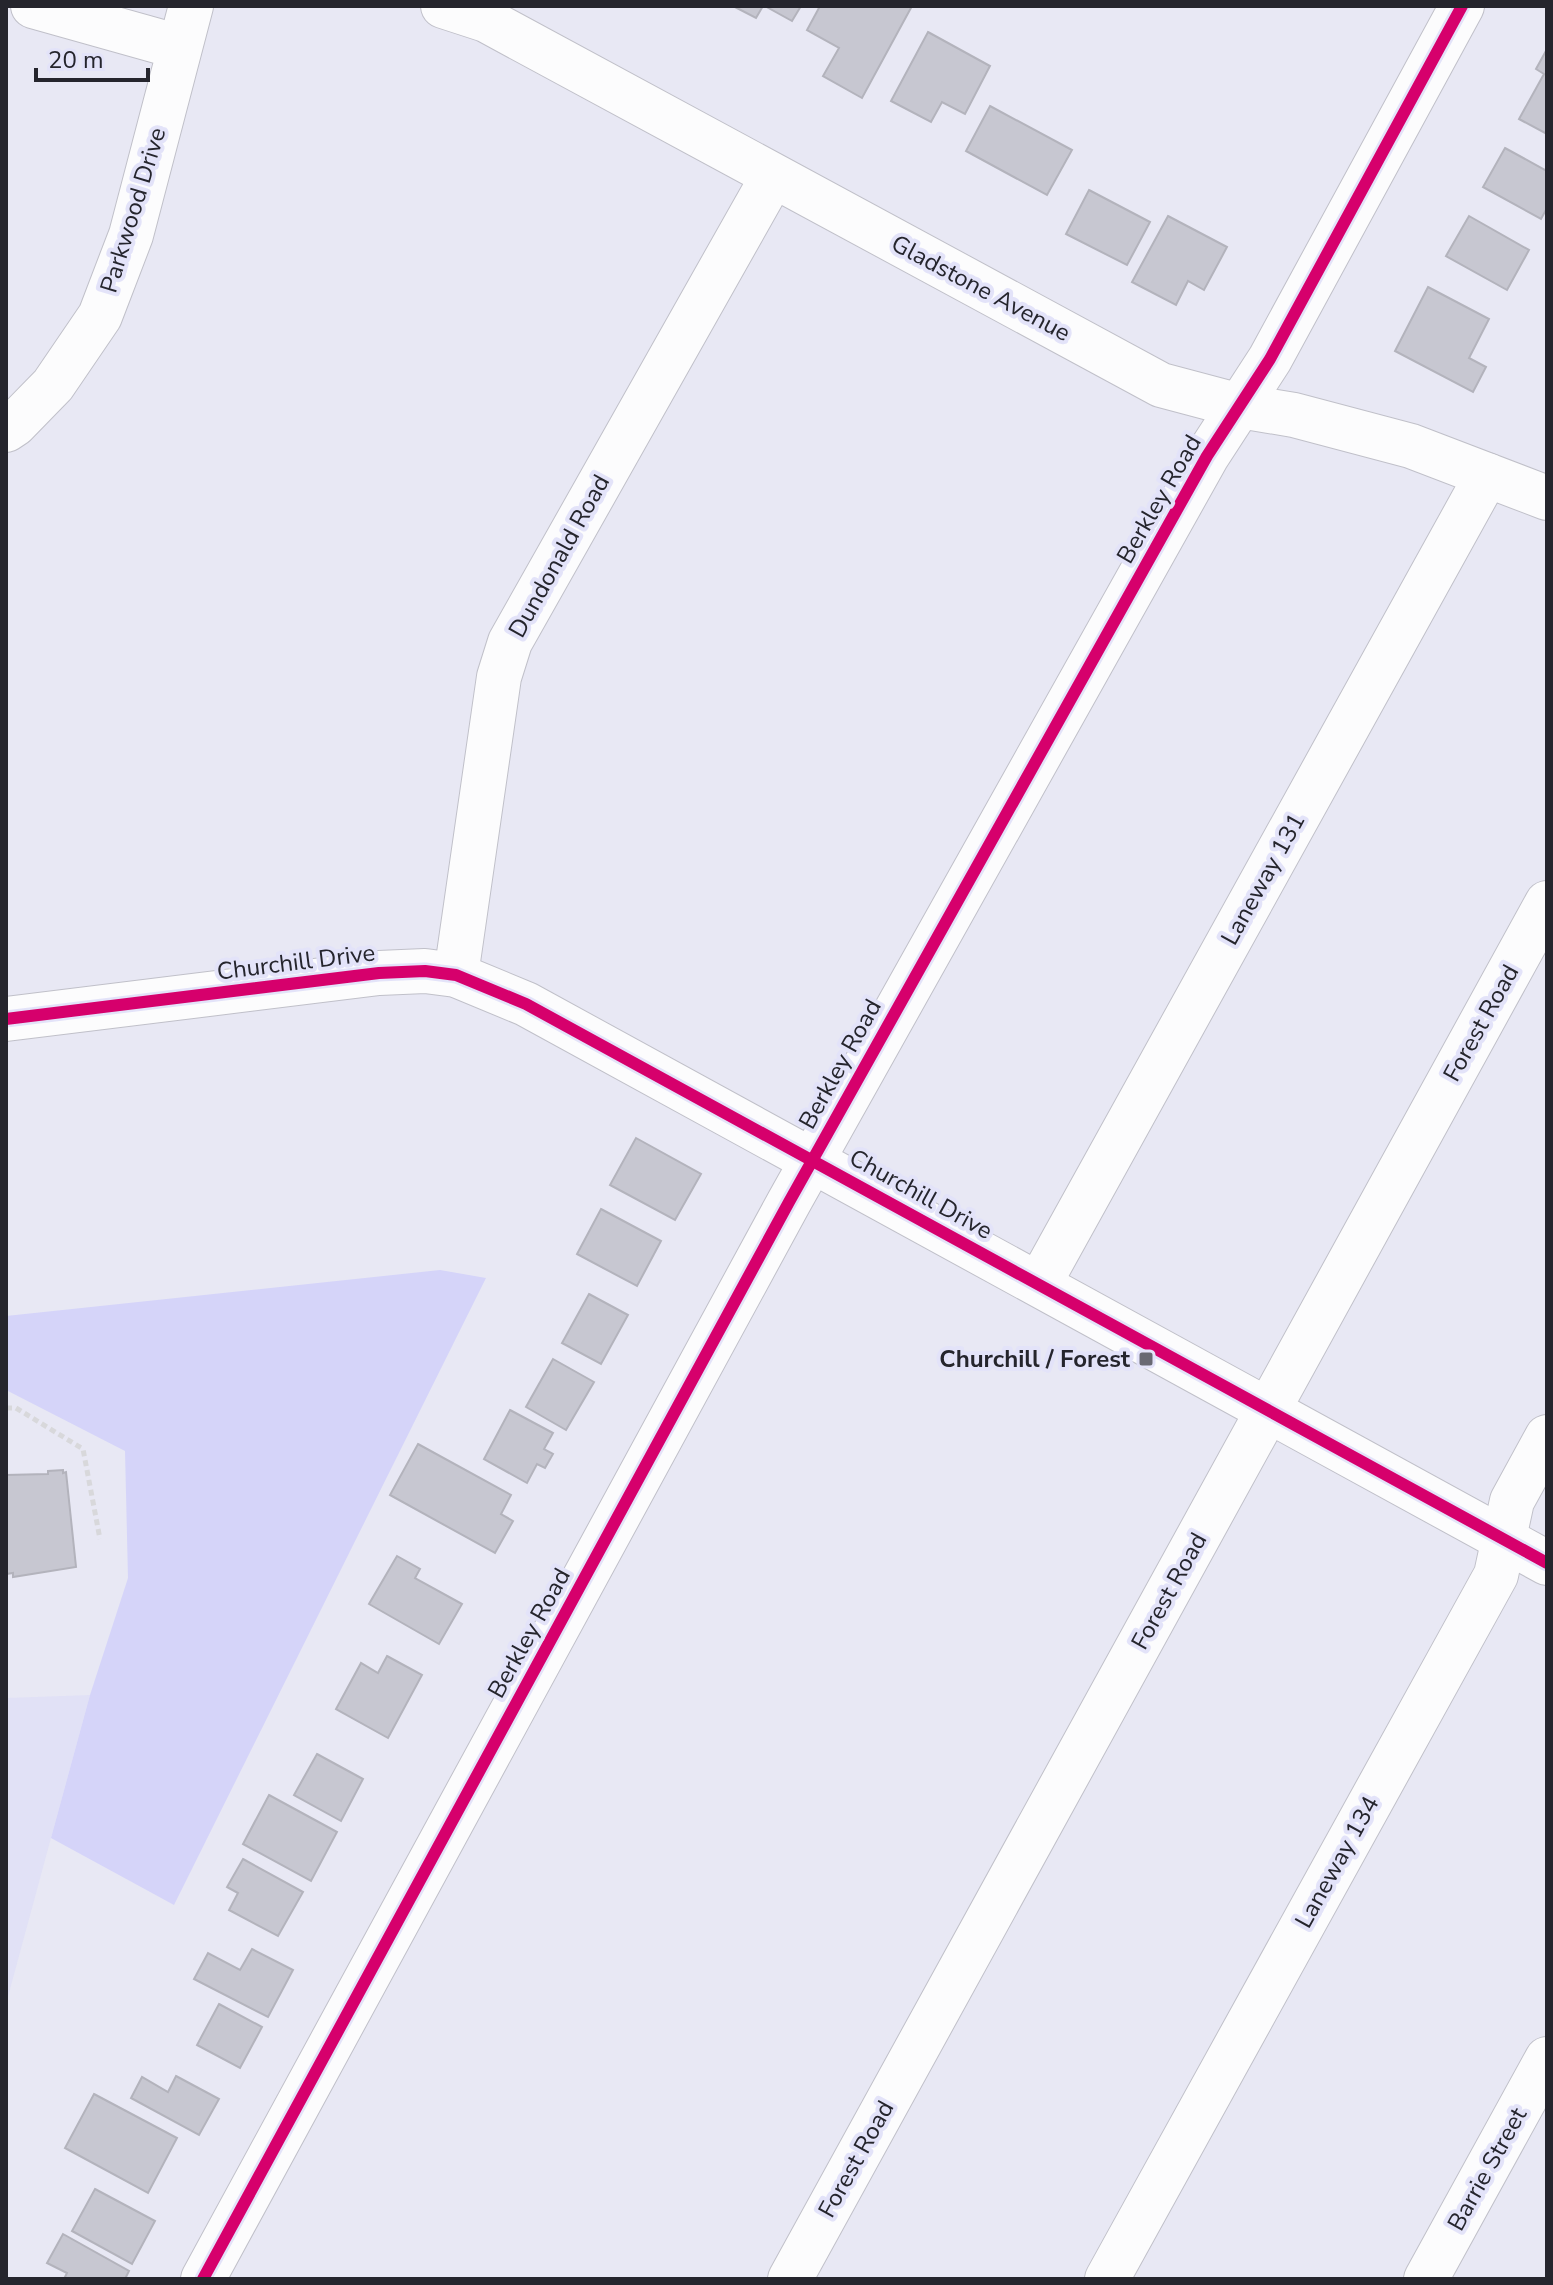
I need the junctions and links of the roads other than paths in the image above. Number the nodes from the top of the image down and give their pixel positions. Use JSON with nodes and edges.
{"nodes":[{"id":1,"x":33,"y":6,"type":"edge"},
{"id":2,"x":191,"y":6,"type":"edge"},
{"id":3,"x":443,"y":6,"type":"edge"},
{"id":4,"x":1462,"y":6,"type":"edge"},
{"id":5,"x":179,"y":47,"type":"junction"},
{"id":6,"x":773,"y":176,"type":"junction"},
{"id":7,"x":1240,"y":406,"type":"junction"},
{"id":8,"x":6,"y":430,"type":"edge"},
{"id":9,"x":1487,"y":475,"type":"junction"},
{"id":10,"x":1547,"y":498,"type":"edge"},
{"id":11,"x":1547,"y":903,"type":"edge"},
{"id":12,"x":456,"y":975,"type":"junction"},
{"id":13,"x":6,"y":1019,"type":"edge"},
{"id":14,"x":812,"y":1159,"type":"junction"},
{"id":15,"x":1039,"y":1284,"type":"junction"},
{"id":16,"x":1268,"y":1409,"type":"junction"},
{"id":17,"x":1547,"y":1437,"type":"edge"},
{"id":18,"x":1504,"y":1538,"type":"junction"},
{"id":19,"x":1547,"y":1563,"type":"edge"},
{"id":20,"x":1547,"y":2059,"type":"edge"},
{"id":21,"x":203,"y":2279,"type":"edge"},
{"id":22,"x":790,"y":2279,"type":"edge"},
{"id":23,"x":1107,"y":2279,"type":"edge"},
{"id":24,"x":1426,"y":2279,"type":"edge"}],
"edges":[{"from":1,"to":5,"type":"street"},
{"from":2,"to":5,"type":"street","name":"Parkwood Drive"},
{"from":3,"to":6,"type":"street","name":"Gladstone Avenue"},
{"from":4,"to":7,"type":"street","name":"Berkley Road"},
{"from":5,"to":8,"type":"street","name":"Parkwood Drive"},
{"from":6,"to":7,"type":"street","name":"Gladstone Avenue"},
{"from":6,"to":12,"type":"street","name":"Dundonald Road"},
{"from":7,"to":9,"type":"street","name":"Gladstone Avenue"},
{"from":7,"to":14,"type":"street","name":"Berkley Road"},
{"from":9,"to":10,"type":"street","name":"Gladstone Avenue"},
{"from":9,"to":15,"type":"street","name":"Laneway 131"},
{"from":11,"to":16,"type":"street","name":"Forest Road"},
{"from":12,"to":13,"type":"street","name":"Churchill Drive"},
{"from":12,"to":14,"type":"street","name":"Churchill Drive"},
{"from":14,"to":15,"type":"street","name":"Churchill Drive"},
{"from":14,"to":21,"type":"street","name":"Berkley Road"},
{"from":15,"to":16,"type":"street","name":"Churchill Drive"},
{"from":16,"to":18,"type":"street","name":"Churchill Drive"},
{"from":16,"to":22,"type":"street","name":"Forest Road"},
{"from":17,"to":18,"type":"street","name":"Laneway 134"},
{"from":18,"to":19,"type":"street","name":"Churchill Drive"},
{"from":18,"to":23,"type":"street","name":"Laneway 134"},
{"from":20,"to":24,"type":"street","name":"Barrie Street"}]}
